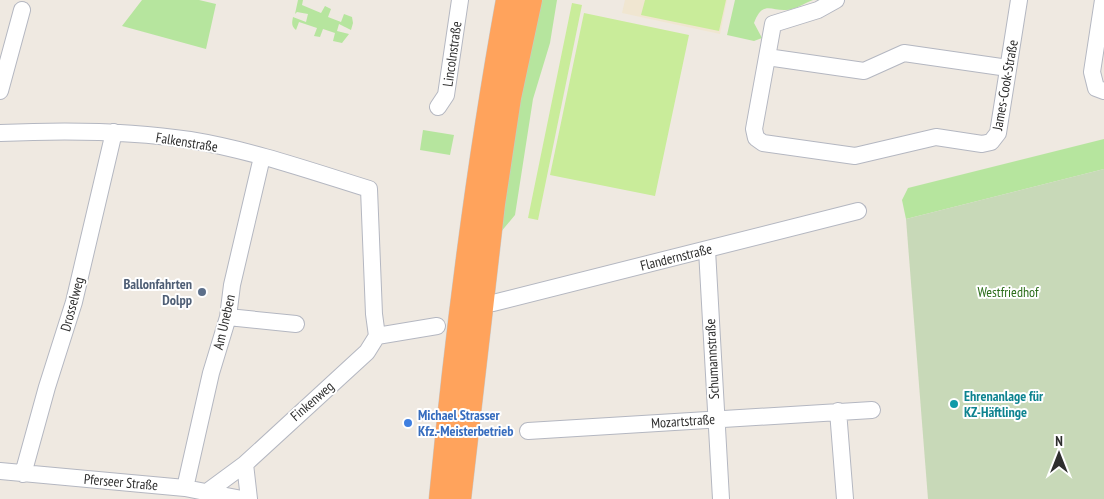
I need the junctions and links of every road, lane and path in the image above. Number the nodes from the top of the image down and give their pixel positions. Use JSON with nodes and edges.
{"nodes":[{"id":1,"x":460,"y":0,"type":"edge"},
{"id":2,"x":508,"y":0,"type":"edge"},
{"id":3,"x":530,"y":0,"type":"edge"},
{"id":4,"x":836,"y":0,"type":"edge"},
{"id":5,"x":1019,"y":0,"type":"edge"},
{"id":6,"x":1103,"y":4,"type":"edge"},
{"id":7,"x":22,"y":10,"type":"dead end"},
{"id":8,"x":766,"y":57,"type":"junction"},
{"id":9,"x":1008,"y":68,"type":"junction"},
{"id":10,"x":0,"y":91,"type":"edge"},
{"id":11,"x":1104,"y":91,"type":"edge"},
{"id":12,"x":438,"y":107,"type":"dead end"},
{"id":13,"x":114,"y":132,"type":"junction"},
{"id":14,"x":0,"y":133,"type":"edge"},
{"id":15,"x":262,"y":157,"type":"junction"},
{"id":16,"x":858,"y":212,"type":"dead end"},
{"id":17,"x":707,"y":250,"type":"junction"},
{"id":18,"x":493,"y":303,"type":"dead end"},
{"id":19,"x":228,"y":317,"type":"junction"},
{"id":20,"x":296,"y":324,"type":"dead end"},
{"id":21,"x":438,"y":326,"type":"dead end"},
{"id":22,"x":377,"y":336,"type":"junction"},
{"id":23,"x":872,"y":410,"type":"dead end"},
{"id":24,"x":838,"y":411,"type":"junction"},
{"id":25,"x":715,"y":418,"type":"junction"},
{"id":26,"x":528,"y":431,"type":"dead end"},
{"id":27,"x":245,"y":464,"type":"junction"},
{"id":28,"x":0,"y":471,"type":"edge"},
{"id":29,"x":23,"y":474,"type":"junction"},
{"id":30,"x":185,"y":488,"type":"junction"},
{"id":31,"x":207,"y":492,"type":"junction"},
{"id":32,"x":242,"y":499,"type":"edge"},
{"id":33,"x":249,"y":499,"type":"edge"},
{"id":34,"x":441,"y":499,"type":"edge"},
{"id":35,"x":459,"y":499,"type":"edge"},
{"id":36,"x":721,"y":499,"type":"edge"},
{"id":37,"x":845,"y":499,"type":"edge"}],
"edges":[{"from":1,"to":12,"type":"street","name":"Lincolnstraße"},
{"from":2,"to":34,"type":"highway"},
{"from":3,"to":35,"type":"highway"},
{"from":4,"to":8,"type":"street","name":"James-Cook-Straße"},
{"from":5,"to":9,"type":"street","name":"James-Cook-Straße"},
{"from":6,"to":11,"type":"street"},
{"from":7,"to":10,"type":"street"},
{"from":8,"to":9,"type":"street"},
{"from":8,"to":9,"type":"street","name":"James-Cook-Straße"},
{"from":13,"to":14,"type":"street","name":"Falkenstraße"},
{"from":13,"to":15,"type":"street","name":"Falkenstraße"},
{"from":13,"to":29,"type":"street","name":"Drosselweg"},
{"from":15,"to":19,"type":"street","name":"Am Uneben"},
{"from":15,"to":22,"type":"street","name":"Falkenstraße"},
{"from":16,"to":17,"type":"street","name":"Flandernstraße"},
{"from":17,"to":18,"type":"street","name":"Flandernstraße"},
{"from":17,"to":25,"type":"street","name":"Schumannstraße"},
{"from":19,"to":20,"type":"street"},
{"from":19,"to":30,"type":"street","name":"Am Uneben"},
{"from":21,"to":22,"type":"street"},
{"from":22,"to":27,"type":"street","name":"Finkenweg"},
{"from":23,"to":24,"type":"street","name":"Mozartstraße"},
{"from":24,"to":25,"type":"street","name":"Mozartstraße"},
{"from":24,"to":37,"type":"street"},
{"from":25,"to":26,"type":"street","name":"Mozartstraße"},
{"from":25,"to":36,"type":"street","name":"Schumannstraße"},
{"from":27,"to":31,"type":"street","name":"Finkenweg"},
{"from":27,"to":33,"type":"street"},
{"from":28,"to":29,"type":"street","name":"Pferseer Straße"},
{"from":29,"to":30,"type":"street","name":"Pferseer Straße"},
{"from":30,"to":31,"type":"street","name":"Pferseer Straße"},
{"from":31,"to":32,"type":"street","name":"Pferseer Straße"}]}
